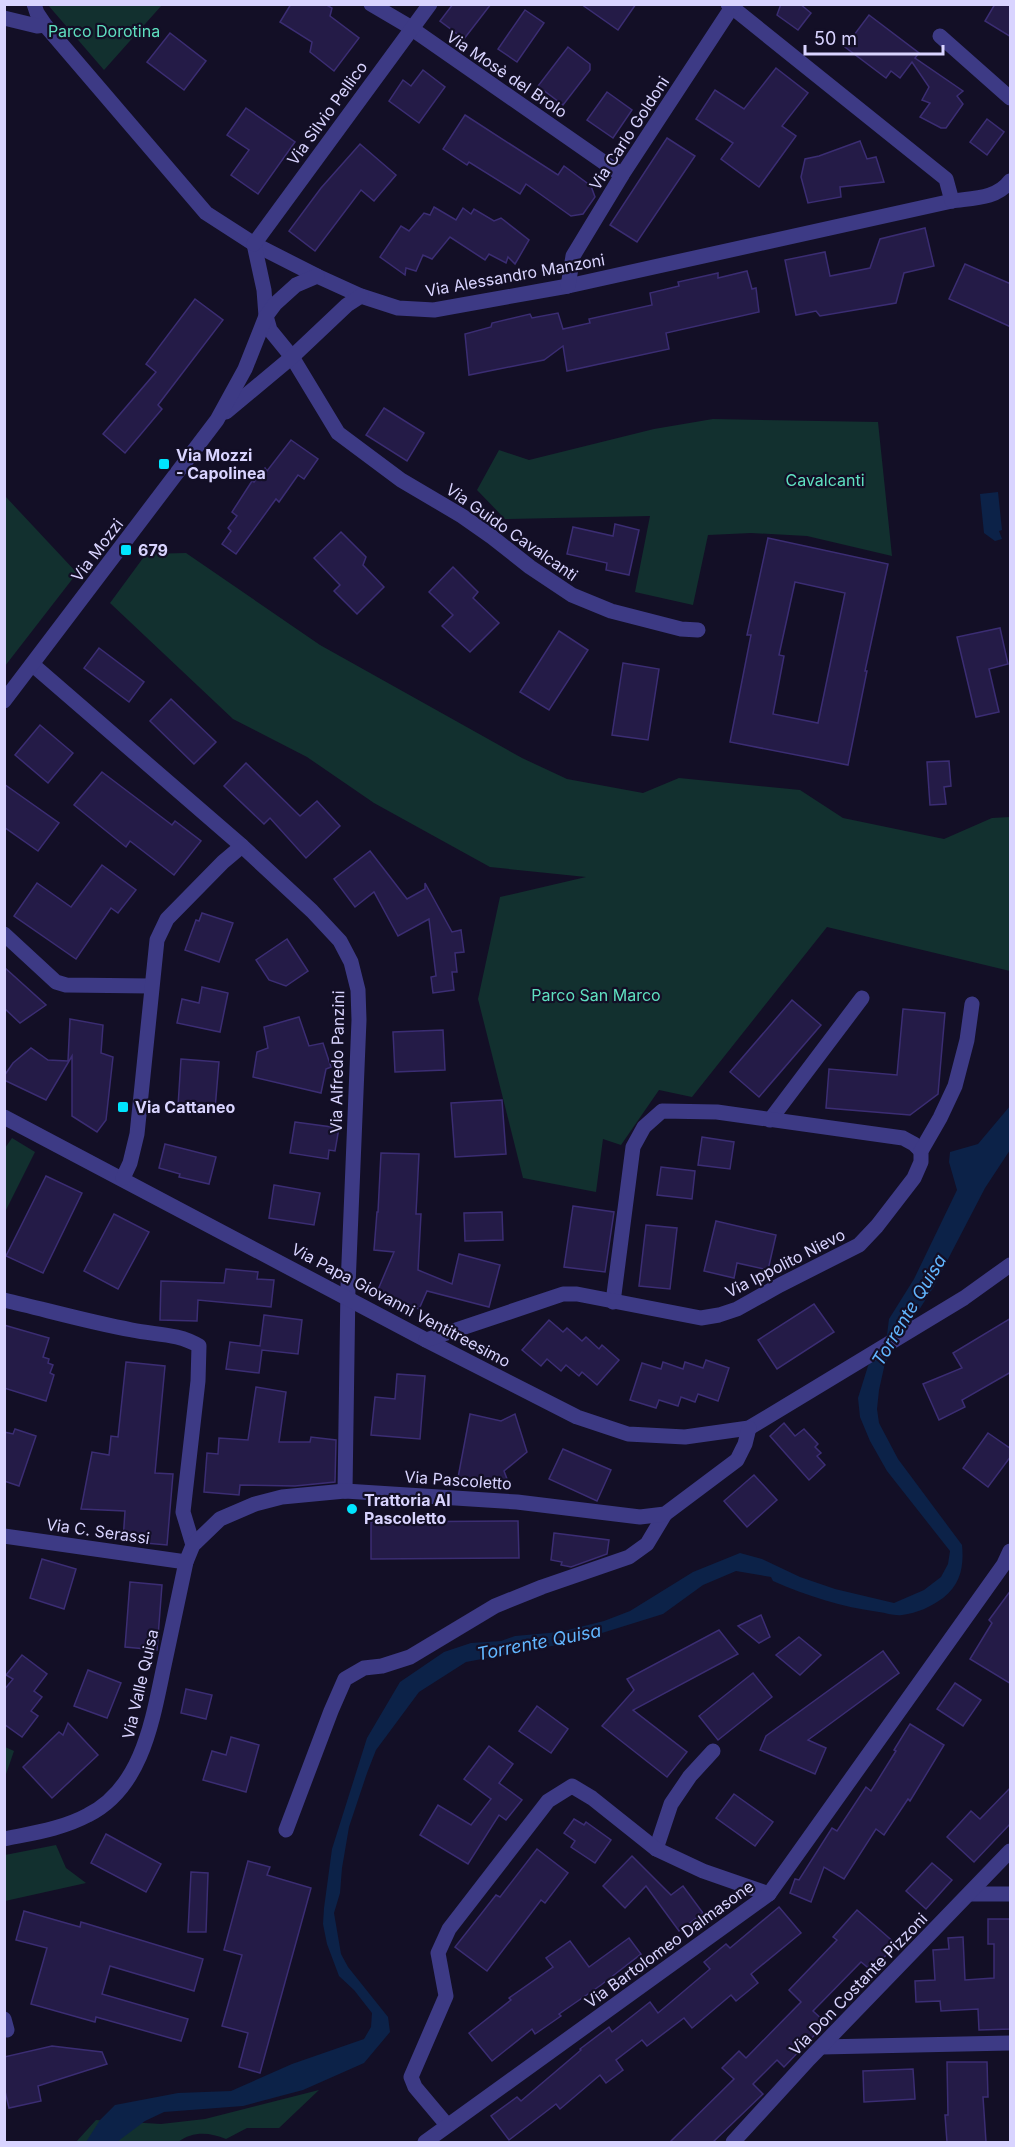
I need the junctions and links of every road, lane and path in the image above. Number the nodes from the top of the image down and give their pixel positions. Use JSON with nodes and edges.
{"nodes":[{"id":1,"x":34,"y":4,"type":"edge"},
{"id":2,"x":371,"y":4,"type":"edge"},
{"id":3,"x":430,"y":4,"type":"edge"},
{"id":4,"x":732,"y":5,"type":"edge"},
{"id":5,"x":4,"y":18,"type":"edge"},
{"id":6,"x":45,"y":25,"type":"junction"},
{"id":7,"x":411,"y":30,"type":"junction"},
{"id":8,"x":940,"y":36,"type":"dead end"},
{"id":9,"x":1011,"y":98,"type":"edge"},
{"id":10,"x":622,"y":175,"type":"junction"},
{"id":11,"x":1011,"y":181,"type":"edge"},
{"id":12,"x":952,"y":201,"type":"junction"},
{"id":13,"x":254,"y":244,"type":"junction"},
{"id":14,"x":317,"y":276,"type":"junction"},
{"id":15,"x":568,"y":286,"type":"junction"},
{"id":16,"x":361,"y":296,"type":"junction"},
{"id":17,"x":266,"y":316,"type":"junction"},
{"id":18,"x":292,"y":357,"type":"junction"},
{"id":19,"x":217,"y":420,"type":"junction"},
{"id":20,"x":698,"y":630,"type":"dead end"},
{"id":21,"x":33,"y":665,"type":"junction"},
{"id":22,"x":4,"y":701,"type":"edge"},
{"id":23,"x":242,"y":846,"type":"junction"},
{"id":24,"x":4,"y":934,"type":"edge"},
{"id":25,"x":151,"y":986,"type":"junction"},
{"id":26,"x":862,"y":998,"type":"dead end"},
{"id":27,"x":972,"y":1004,"type":"dead end"},
{"id":28,"x":4,"y":1117,"type":"edge"},
{"id":29,"x":770,"y":1120,"type":"junction"},
{"id":30,"x":921,"y":1151,"type":"junction"},
{"id":31,"x":123,"y":1178,"type":"junction"},
{"id":32,"x":1011,"y":1265,"type":"edge"},
{"id":33,"x":348,"y":1298,"type":"junction"},
{"id":34,"x":4,"y":1300,"type":"edge"},
{"id":35,"x":613,"y":1302,"type":"junction"},
{"id":36,"x":426,"y":1340,"type":"junction"},
{"id":37,"x":749,"y":1428,"type":"junction"},
{"id":38,"x":345,"y":1491,"type":"junction"},
{"id":39,"x":664,"y":1514,"type":"junction"},
{"id":40,"x":4,"y":1536,"type":"edge"},
{"id":41,"x":193,"y":1545,"type":"junction"},
{"id":42,"x":1011,"y":1551,"type":"edge"},
{"id":43,"x":186,"y":1563,"type":"junction"},
{"id":44,"x":713,"y":1751,"type":"dead end"},
{"id":45,"x":286,"y":1830,"type":"dead end"},
{"id":46,"x":4,"y":1839,"type":"edge"},
{"id":47,"x":656,"y":1850,"type":"junction"},
{"id":48,"x":1011,"y":1851,"type":"edge"},
{"id":49,"x":769,"y":1894,"type":"junction"},
{"id":50,"x":970,"y":1894,"type":"junction"},
{"id":51,"x":1011,"y":1894,"type":"edge"},
{"id":52,"x":1011,"y":2043,"type":"edge"},
{"id":53,"x":821,"y":2047,"type":"junction"},
{"id":54,"x":447,"y":2125,"type":"junction"},
{"id":55,"x":425,"y":2142,"type":"edge"},
{"id":56,"x":733,"y":2142,"type":"edge"}],
"edges":[{"from":1,"to":6,"type":"street","name":"Via Alessandro Manzoni"},
{"from":2,"to":7,"type":"street","name":"Via Mosè del Brolo"},
{"from":3,"to":7,"type":"street","name":"Via Silvio Pellico"},
{"from":4,"to":10,"type":"street","name":"Via Carlo Goldoni"},
{"from":4,"to":12,"type":"street"},
{"from":5,"to":6,"type":"street"},
{"from":6,"to":13,"type":"street","name":"Via Alessandro Manzoni"},
{"from":7,"to":10,"type":"street","name":"Via Mosè del Brolo"},
{"from":7,"to":13,"type":"street","name":"Via Silvio Pellico"},
{"from":8,"to":9,"type":"street"},
{"from":10,"to":15,"type":"street","name":"Via Carlo Goldoni"},
{"from":11,"to":12,"type":"street","name":"Via Alessandro Manzoni"},
{"from":12,"to":15,"type":"street","name":"Via Alessandro Manzoni"},
{"from":13,"to":14,"type":"street","name":"Via Alessandro Manzoni"},
{"from":13,"to":17,"type":"street","name":"Via Mozzi"},
{"from":14,"to":16,"type":"street","name":"Via Alessandro Manzoni"},
{"from":14,"to":17,"type":"street","name":"Via Mozzi"},
{"from":15,"to":16,"type":"street","name":"Via Alessandro Manzoni"},
{"from":16,"to":18,"type":"street","name":"Via Mozzi"},
{"from":17,"to":18,"type":"street","name":"Via Mozzi"},
{"from":17,"to":19,"type":"street","name":"Via Mozzi"},
{"from":18,"to":19,"type":"street","name":"Via Mozzi"},
{"from":18,"to":20,"type":"street","name":"Via Guido Cavalcanti"},
{"from":19,"to":21,"type":"street","name":"Via Mozzi"},
{"from":21,"to":22,"type":"street","name":"Via Mozzi"},
{"from":21,"to":23,"type":"street","name":"Via Alfredo Panzini"},
{"from":23,"to":25,"type":"street"},
{"from":23,"to":33,"type":"street","name":"Via Alfredo Panzini"},
{"from":24,"to":25,"type":"street"},
{"from":25,"to":31,"type":"street"},
{"from":26,"to":29,"type":"street"},
{"from":27,"to":30,"type":"street","name":"Via Ippolito Nievo"},
{"from":28,"to":31,"type":"street","name":"Via Papa Giovanni Ventitreesimo"},
{"from":29,"to":30,"type":"street"},
{"from":29,"to":35,"type":"street"},
{"from":30,"to":35,"type":"street","name":"Via Ippolito Nievo"},
{"from":31,"to":33,"type":"street","name":"Via Papa Giovanni Ventitreesimo"},
{"from":32,"to":37,"type":"street","name":"Via Papa Giovanni Ventitreesimo"},
{"from":33,"to":36,"type":"street","name":"Via Papa Giovanni Ventitreesimo"},
{"from":33,"to":38,"type":"street","name":"Via Alfredo Panzini"},
{"from":34,"to":41,"type":"street"},
{"from":35,"to":36,"type":"street","name":"Via Ippolito Nievo"},
{"from":36,"to":37,"type":"street","name":"Via Papa Giovanni Ventitreesimo"},
{"from":37,"to":39,"type":"street"},
{"from":38,"to":39,"type":"street","name":"Via Pascoletto"},
{"from":38,"to":41,"type":"street","name":"Via Pascoletto"},
{"from":39,"to":45,"type":"street"},
{"from":40,"to":43,"type":"street","name":"Via C. Serassi"},
{"from":41,"to":43,"type":"street","name":"Via Pascoletto"},
{"from":42,"to":49,"type":"street","name":"Via Bartolomeo Dalmasone"},
{"from":43,"to":46,"type":"street","name":"Via Valle Quisa"},
{"from":44,"to":47,"type":"street"},
{"from":47,"to":49,"type":"street"},
{"from":47,"to":54,"type":"street"},
{"from":48,"to":50,"type":"street","name":"Via Don Costante Pizzoni"},
{"from":49,"to":54,"type":"street","name":"Via Bartolomeo Dalmasone"},
{"from":50,"to":51,"type":"street"},
{"from":50,"to":53,"type":"street","name":"Via Don Costante Pizzoni"},
{"from":52,"to":53,"type":"street"},
{"from":53,"to":56,"type":"street","name":"Via Don Costante Pizzoni"},
{"from":54,"to":55,"type":"street","name":"Via Bartolomeo Dalmasone"}]}
